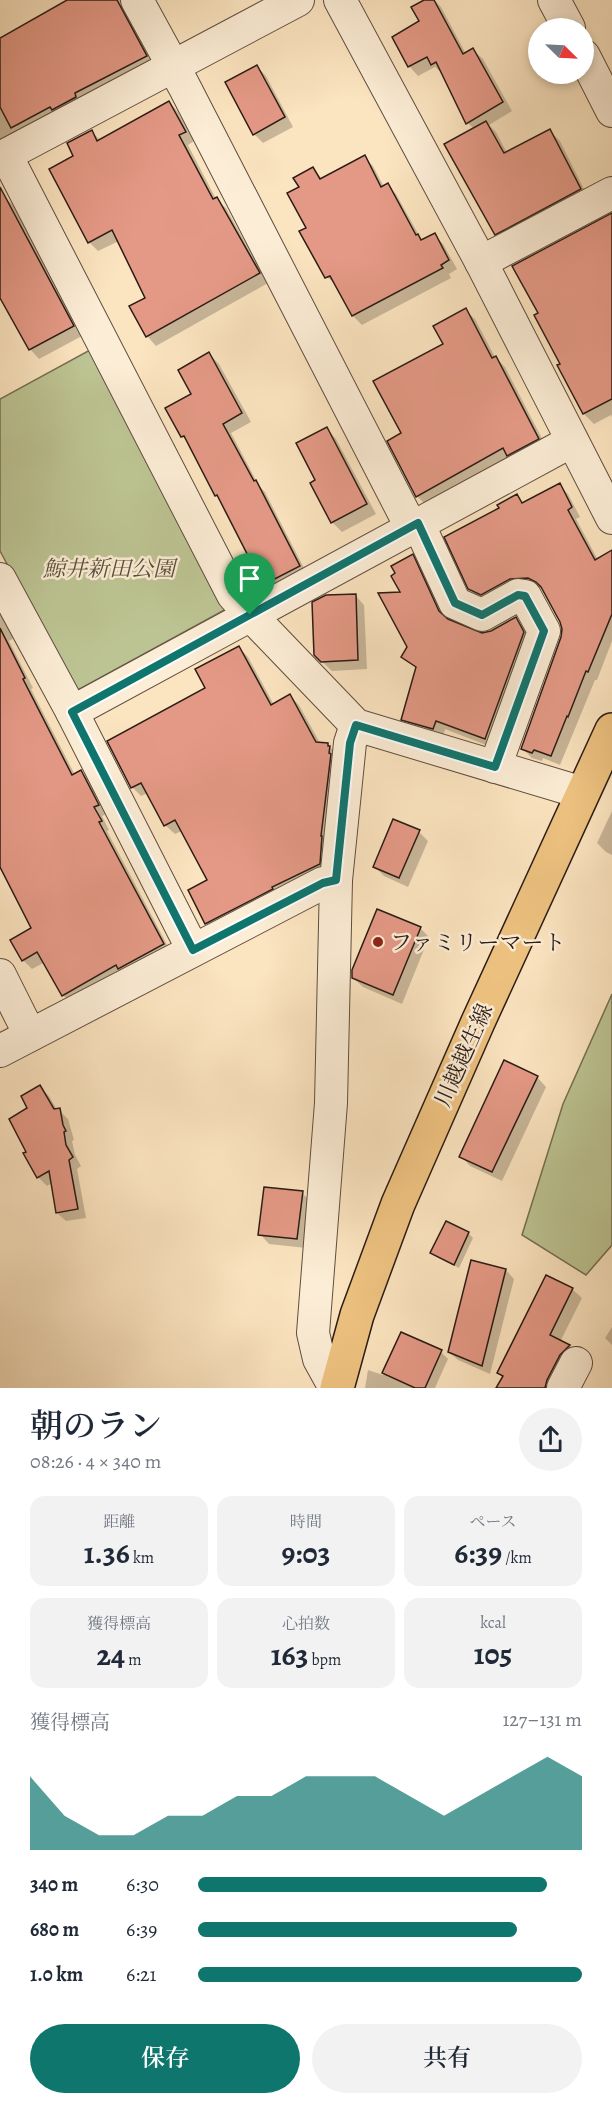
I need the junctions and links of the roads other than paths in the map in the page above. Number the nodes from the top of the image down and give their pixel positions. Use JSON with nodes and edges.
{"nodes":[{"id":1,"x":138,"y":0,"type":"edge"},
{"id":2,"x":298,"y":0,"type":"edge"},
{"id":3,"x":340,"y":0,"type":"edge"},
{"id":4,"x":554,"y":0,"type":"edge"},
{"id":5,"x":564,"y":18,"type":"edge"},
{"id":6,"x":174,"y":67,"type":"junction"},
{"id":7,"x":594,"y":76,"type":"edge"},
{"id":8,"x":612,"y":111,"type":"edge"},
{"id":9,"x":3,"y":157,"type":"edge"},
{"id":10,"x":612,"y":193,"type":"edge"},
{"id":11,"x":481,"y":262,"type":"junction"},
{"id":12,"x":572,"y":441,"type":"junction"},
{"id":13,"x":612,"y":518,"type":"edge"},
{"id":14,"x":415,"y":525,"type":"junction"},
{"id":15,"x":0,"y":579,"type":"edge"},
{"id":16,"x":250,"y":615,"type":"junction"},
{"id":17,"x":72,"y":712,"type":"junction"},
{"id":18,"x":356,"y":725,"type":"junction"},
{"id":19,"x":612,"y":730,"type":"edge"},
{"id":20,"x":495,"y":767,"type":"junction"},
{"id":21,"x":583,"y":793,"type":"junction"},
{"id":22,"x":336,"y":880,"type":"junction"},
{"id":23,"x":193,"y":950,"type":"junction"},
{"id":24,"x":0,"y":975,"type":"edge"},
{"id":25,"x":30,"y":1035,"type":"junction"},
{"id":26,"x":0,"y":1051,"type":"edge"},
{"id":27,"x":336,"y":1388,"type":"edge"}],
"edges":[{"from":1,"to":6,"type":"street"},
{"from":2,"to":6,"type":"street"},
{"from":3,"to":11,"type":"street"},
{"from":4,"to":5,"type":"street"},
{"from":6,"to":9,"type":"street"},
{"from":6,"to":14,"type":"street"},
{"from":7,"to":8,"type":"street"},
{"from":9,"to":16,"type":"street"},
{"from":10,"to":11,"type":"street"},
{"from":11,"to":12,"type":"street"},
{"from":12,"to":13,"type":"street"},
{"from":12,"to":14,"type":"street"},
{"from":14,"to":16,"type":"street"},
{"from":14,"to":20,"type":"street"},
{"from":15,"to":17,"type":"street"},
{"from":16,"to":17,"type":"street"},
{"from":16,"to":18,"type":"street"},
{"from":17,"to":23,"type":"street"},
{"from":18,"to":20,"type":"street"},
{"from":18,"to":22,"type":"street"},
{"from":19,"to":21,"type":"main road","name":"川越越生線"},
{"from":20,"to":21,"type":"street"},
{"from":21,"to":27,"type":"main road","name":"川越越生線"},
{"from":22,"to":23,"type":"street"},
{"from":22,"to":27,"type":"street"},
{"from":23,"to":25,"type":"street"},
{"from":24,"to":25,"type":"street"},
{"from":25,"to":26,"type":"street"}]}
